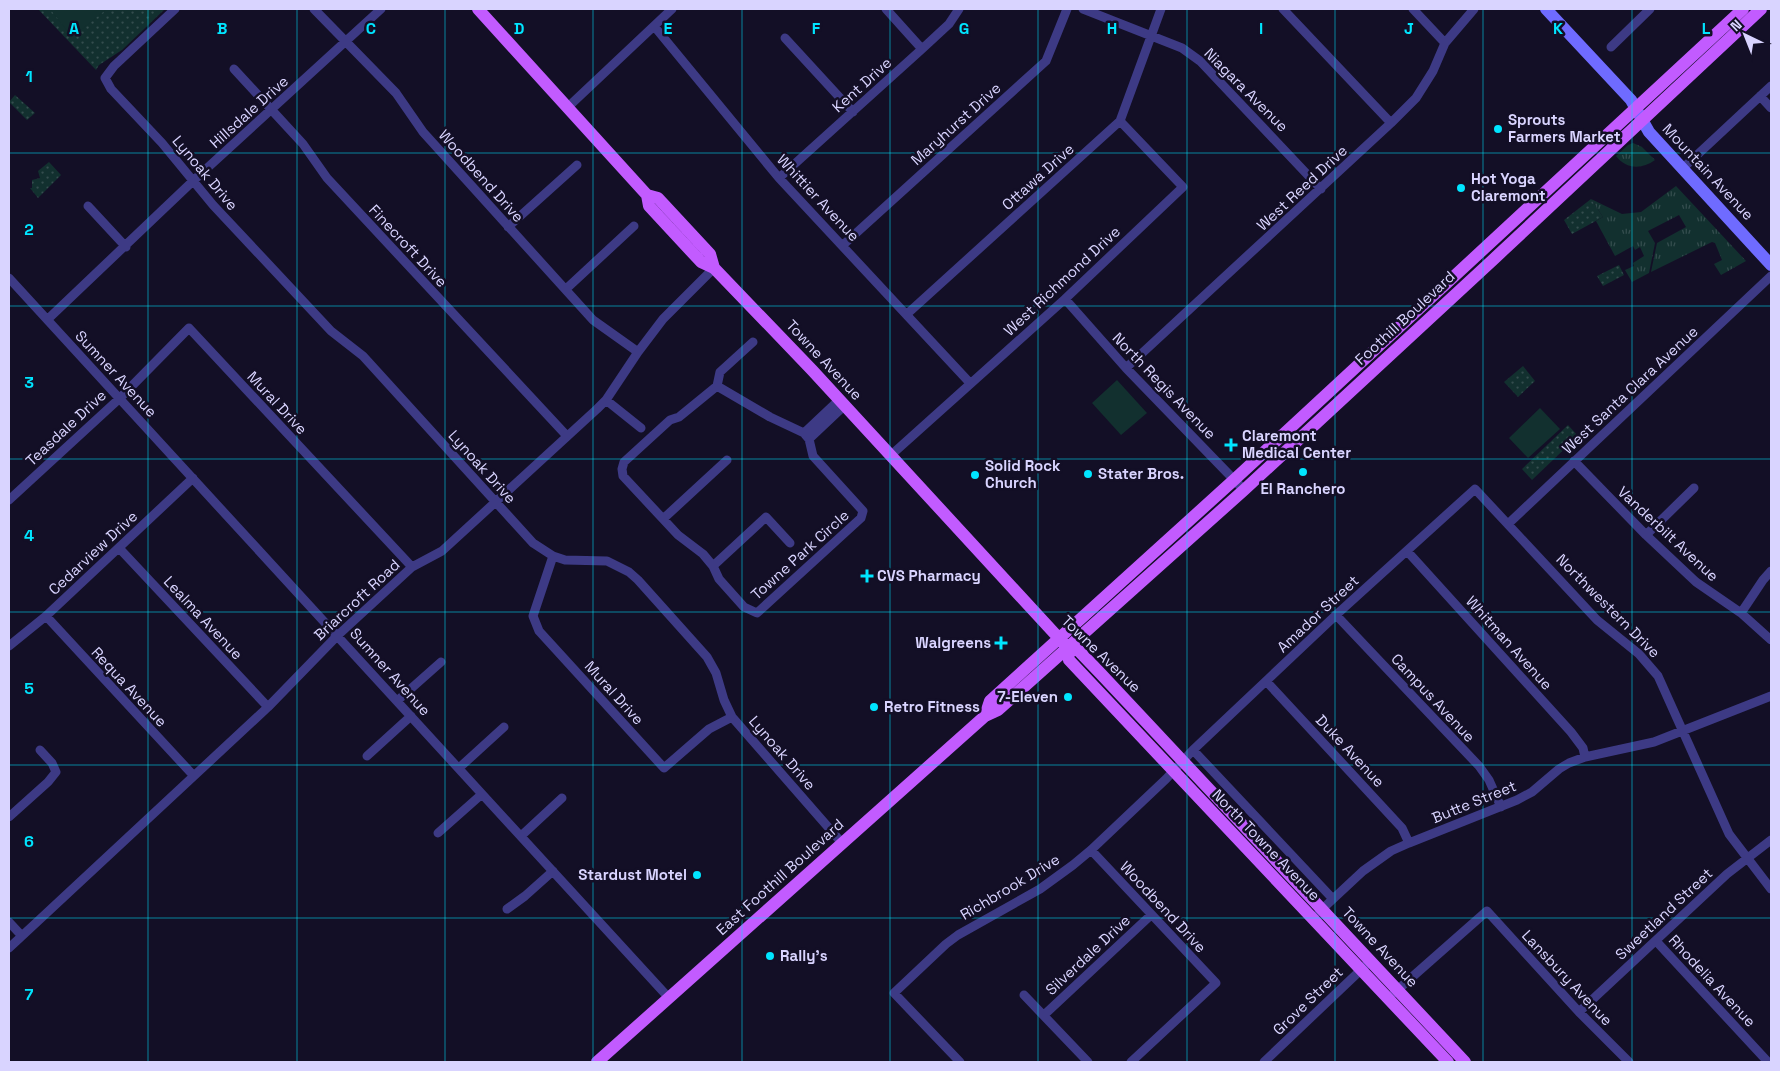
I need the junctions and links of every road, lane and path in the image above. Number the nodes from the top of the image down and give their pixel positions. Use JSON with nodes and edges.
{"nodes":[{"id":1,"x":175,"y":9,"type":"edge"},
{"id":2,"x":314,"y":9,"type":"edge"},
{"id":3,"x":381,"y":9,"type":"edge"},
{"id":4,"x":478,"y":9,"type":"edge"},
{"id":5,"x":672,"y":9,"type":"edge"},
{"id":6,"x":886,"y":9,"type":"edge"},
{"id":7,"x":959,"y":9,"type":"edge"},
{"id":8,"x":1067,"y":9,"type":"edge"},
{"id":9,"x":1083,"y":9,"type":"edge"},
{"id":10,"x":1161,"y":9,"type":"edge"},
{"id":11,"x":1283,"y":9,"type":"edge"},
{"id":12,"x":1413,"y":9,"type":"edge"},
{"id":13,"x":1474,"y":9,"type":"edge"},
{"id":14,"x":1546,"y":9,"type":"edge"},
{"id":15,"x":1650,"y":9,"type":"edge"},
{"id":16,"x":1743,"y":9,"type":"edge"},
{"id":17,"x":1761,"y":9,"type":"edge"},
{"id":18,"x":654,"y":26,"type":"junction"},
{"id":19,"x":1152,"y":35,"type":"junction"},
{"id":20,"x":785,"y":38,"type":"dead end"},
{"id":21,"x":347,"y":41,"type":"junction"},
{"id":22,"x":1445,"y":43,"type":"junction"},
{"id":23,"x":1610,"y":47,"type":"dead end"},
{"id":24,"x":922,"y":49,"type":"junction"},
{"id":25,"x":234,"y":69,"type":"dead end"},
{"id":26,"x":1771,"y":86,"type":"edge"},
{"id":27,"x":1760,"y":96,"type":"junction"},
{"id":28,"x":568,"y":107,"type":"junction"},
{"id":29,"x":1771,"y":108,"type":"edge"},
{"id":30,"x":272,"y":110,"type":"junction"},
{"id":31,"x":852,"y":112,"type":"junction"},
{"id":32,"x":1639,"y":114,"type":"junction"},
{"id":33,"x":1120,"y":121,"type":"junction"},
{"id":34,"x":1391,"y":124,"type":"junction"},
{"id":35,"x":577,"y":165,"type":"dead end"},
{"id":36,"x":1682,"y":169,"type":"junction"},
{"id":37,"x":779,"y":178,"type":"junction"},
{"id":38,"x":193,"y":181,"type":"junction"},
{"id":39,"x":1320,"y":189,"type":"junction"},
{"id":40,"x":88,"y":206,"type":"dead end"},
{"id":41,"x":634,"y":226,"type":"dead end"},
{"id":42,"x":508,"y":227,"type":"junction"},
{"id":43,"x":843,"y":245,"type":"junction"},
{"id":44,"x":126,"y":246,"type":"junction"},
{"id":45,"x":1771,"y":265,"type":"edge"},
{"id":46,"x":714,"y":268,"type":"junction"},
{"id":47,"x":1771,"y":276,"type":"edge"},
{"id":48,"x":9,"y":278,"type":"edge"},
{"id":49,"x":566,"y":289,"type":"junction"},
{"id":50,"x":1065,"y":299,"type":"junction"},
{"id":51,"x":907,"y":314,"type":"junction"},
{"id":52,"x":48,"y":319,"type":"junction"},
{"id":53,"x":753,"y":342,"type":"dead end"},
{"id":54,"x":638,"y":352,"type":"junction"},
{"id":55,"x":1126,"y":368,"type":"junction"},
{"id":56,"x":970,"y":383,"type":"junction"},
{"id":57,"x":717,"y":386,"type":"junction"},
{"id":58,"x":120,"y":398,"type":"junction"},
{"id":59,"x":606,"y":400,"type":"junction"},
{"id":60,"x":842,"y":403,"type":"junction"},
{"id":61,"x":642,"y":428,"type":"dead end"},
{"id":62,"x":567,"y":436,"type":"junction"},
{"id":63,"x":806,"y":436,"type":"junction"},
{"id":64,"x":890,"y":456,"type":"junction"},
{"id":65,"x":727,"y":460,"type":"dead end"},
{"id":66,"x":1574,"y":460,"type":"junction"},
{"id":67,"x":193,"y":478,"type":"junction"},
{"id":68,"x":1235,"y":478,"type":"junction"},
{"id":69,"x":1694,"y":488,"type":"dead end"},
{"id":70,"x":1475,"y":489,"type":"joint"},
{"id":71,"x":1244,"y":490,"type":"junction"},
{"id":72,"x":9,"y":500,"type":"edge"},
{"id":73,"x":495,"y":502,"type":"junction"},
{"id":74,"x":663,"y":519,"type":"junction"},
{"id":75,"x":1508,"y":524,"type":"junction"},
{"id":76,"x":1646,"y":535,"type":"junction"},
{"id":77,"x":790,"y":543,"type":"dead end"},
{"id":78,"x":119,"y":548,"type":"junction"},
{"id":79,"x":1407,"y":551,"type":"junction"},
{"id":80,"x":553,"y":556,"type":"junction"},
{"id":81,"x":713,"y":566,"type":"junction"},
{"id":82,"x":412,"y":567,"type":"junction"},
{"id":83,"x":1771,"y":571,"type":"edge"},
{"id":84,"x":1740,"y":613,"type":"junction"},
{"id":85,"x":1336,"y":615,"type":"junction"},
{"id":86,"x":46,"y":616,"type":"junction"},
{"id":87,"x":338,"y":636,"type":"junction"},
{"id":88,"x":1771,"y":640,"type":"edge"},
{"id":89,"x":1063,"y":642,"type":"junction"},
{"id":90,"x":9,"y":646,"type":"edge"},
{"id":91,"x":440,"y":662,"type":"dead end"},
{"id":92,"x":1266,"y":681,"type":"junction"},
{"id":93,"x":1771,"y":696,"type":"edge"},
{"id":94,"x":397,"y":701,"type":"junction"},
{"id":95,"x":268,"y":707,"type":"junction"},
{"id":96,"x":411,"y":716,"type":"junction"},
{"id":97,"x":732,"y":717,"type":"junction"},
{"id":98,"x":504,"y":727,"type":"dead end"},
{"id":99,"x":1683,"y":731,"type":"junction"},
{"id":100,"x":40,"y":750,"type":"dead end"},
{"id":101,"x":1193,"y":750,"type":"junction"},
{"id":102,"x":367,"y":756,"type":"dead end"},
{"id":103,"x":1586,"y":758,"type":"junction"},
{"id":104,"x":1178,"y":767,"type":"junction"},
{"id":105,"x":459,"y":768,"type":"junction"},
{"id":106,"x":193,"y":775,"type":"junction"},
{"id":107,"x":482,"y":794,"type":"junction"},
{"id":108,"x":562,"y":798,"type":"dead end"},
{"id":109,"x":1501,"y":807,"type":"junction"},
{"id":110,"x":9,"y":817,"type":"edge"},
{"id":111,"x":438,"y":833,"type":"dead end"},
{"id":112,"x":521,"y":836,"type":"junction"},
{"id":113,"x":1771,"y":840,"type":"edge"},
{"id":114,"x":842,"y":843,"type":"junction"},
{"id":115,"x":1409,"y":843,"type":"junction"},
{"id":116,"x":1091,"y":850,"type":"junction"},
{"id":117,"x":1746,"y":858,"type":"junction"},
{"id":118,"x":553,"y":871,"type":"junction"},
{"id":119,"x":1771,"y":889,"type":"edge"},
{"id":120,"x":1333,"y":899,"type":"junction"},
{"id":121,"x":507,"y":909,"type":"dead end"},
{"id":122,"x":1318,"y":913,"type":"junction"},
{"id":123,"x":1151,"y":915,"type":"junction"},
{"id":124,"x":9,"y":922,"type":"edge"},
{"id":125,"x":22,"y":935,"type":"junction"},
{"id":126,"x":1656,"y":941,"type":"junction"},
{"id":127,"x":9,"y":948,"type":"edge"},
{"id":128,"x":1366,"y":965,"type":"junction"},
{"id":129,"x":1024,"y":994,"type":"dead end"},
{"id":130,"x":1393,"y":995,"type":"junction"},
{"id":131,"x":669,"y":998,"type":"junction"},
{"id":132,"x":1579,"y":1012,"type":"junction"},
{"id":133,"x":1044,"y":1015,"type":"junction"},
{"id":134,"x":598,"y":1062,"type":"edge"},
{"id":135,"x":960,"y":1062,"type":"edge"},
{"id":136,"x":1088,"y":1062,"type":"edge"},
{"id":137,"x":1131,"y":1062,"type":"edge"},
{"id":138,"x":1264,"y":1062,"type":"edge"},
{"id":139,"x":1448,"y":1062,"type":"edge"},
{"id":140,"x":1465,"y":1062,"type":"edge"},
{"id":141,"x":1629,"y":1062,"type":"edge"},
{"id":142,"x":1768,"y":1062,"type":"edge"}],
"edges":[{"from":1,"to":38,"type":"street","name":"Lynoak Drive"},
{"from":2,"to":21,"type":"street","name":"Woodbend Drive"},
{"from":3,"to":21,"type":"street","name":"Hillsdale Drive"},
{"from":4,"to":28,"type":"main road","name":"Towne Avenue"},
{"from":5,"to":18,"type":"street"},
{"from":6,"to":24,"type":"street"},
{"from":7,"to":24,"type":"street","name":"Kent Drive"},
{"from":8,"to":43,"type":"street","name":"Maryhurst Drive"},
{"from":9,"to":19,"type":"street","name":"Niagara Avenue"},
{"from":10,"to":19,"type":"street","name":"Ottawa Drive"},
{"from":11,"to":34,"type":"street"},
{"from":12,"to":22,"type":"street"},
{"from":13,"to":22,"type":"street","name":"West Reed Drive"},
{"from":14,"to":32,"type":"main road","name":"Mountain Avenue"},
{"from":15,"to":23,"type":"street"},
{"from":16,"to":32,"type":"main road","name":"Foothill Boulevard"},
{"from":17,"to":32,"type":"main road","name":"Foothill Boulevard"},
{"from":18,"to":28,"type":"street"},
{"from":18,"to":37,"type":"street","name":"Whittier Avenue"},
{"from":19,"to":33,"type":"street","name":"Ottawa Drive"},
{"from":19,"to":39,"type":"street","name":"Niagara Avenue"},
{"from":20,"to":31,"type":"street"},
{"from":21,"to":30,"type":"street","name":"Hillsdale Drive"},
{"from":21,"to":42,"type":"street","name":"Woodbend Drive"},
{"from":22,"to":34,"type":"street","name":"West Reed Drive"},
{"from":24,"to":31,"type":"street","name":"Kent Drive"},
{"from":25,"to":30,"type":"street","name":"Finecroft Drive"},
{"from":26,"to":27,"type":"street"},
{"from":27,"to":29,"type":"street"},
{"from":27,"to":36,"type":"street"},
{"from":28,"to":46,"type":"main road","name":"Towne Avenue"},
{"from":30,"to":38,"type":"street","name":"Hillsdale Drive"},
{"from":30,"to":62,"type":"street","name":"Finecroft Drive"},
{"from":31,"to":37,"type":"street","name":"Kent Drive"},
{"from":32,"to":36,"type":"main road","name":"Mountain Avenue"},
{"from":32,"to":68,"type":"main road","name":"Foothill Boulevard"},
{"from":32,"to":71,"type":"main road","name":"Foothill Boulevard"},
{"from":33,"to":50,"type":"street","name":"West Richmond Drive"},
{"from":33,"to":51,"type":"street","name":"Ottawa Drive"},
{"from":34,"to":39,"type":"street","name":"West Reed Drive"},
{"from":35,"to":42,"type":"street"},
{"from":36,"to":45,"type":"main road","name":"Mountain Avenue"},
{"from":37,"to":43,"type":"street","name":"Whittier Avenue"},
{"from":38,"to":44,"type":"street","name":"Hillsdale Drive"},
{"from":38,"to":73,"type":"street","name":"Lynoak Drive"},
{"from":39,"to":55,"type":"street","name":"West Reed Drive"},
{"from":40,"to":44,"type":"street"},
{"from":41,"to":49,"type":"street"},
{"from":42,"to":49,"type":"street","name":"Woodbend Drive"},
{"from":43,"to":51,"type":"street","name":"Whittier Avenue"},
{"from":44,"to":52,"type":"street","name":"Hillsdale Drive"},
{"from":46,"to":54,"type":"street","name":"Briarcroft Road"},
{"from":46,"to":60,"type":"main road","name":"Towne Avenue"},
{"from":47,"to":66,"type":"street","name":"West Santa Clara Avenue"},
{"from":48,"to":52,"type":"street","name":"Sumner Avenue"},
{"from":49,"to":54,"type":"street","name":"Woodbend Drive"},
{"from":50,"to":55,"type":"street","name":"North Regis Avenue"},
{"from":50,"to":56,"type":"street","name":"West Richmond Drive"},
{"from":51,"to":56,"type":"street","name":"Whittier Avenue"},
{"from":52,"to":58,"type":"street","name":"Sumner Avenue"},
{"from":53,"to":57,"type":"street"},
{"from":54,"to":59,"type":"street","name":"Briarcroft Road"},
{"from":55,"to":68,"type":"street","name":"North Regis Avenue"},
{"from":56,"to":64,"type":"street","name":"West Richmond Drive"},
{"from":57,"to":63,"type":"street"},
{"from":57,"to":74,"type":"street","name":"Towne Park Circle"},
{"from":58,"to":67,"type":"street","name":"Sumner Avenue"},
{"from":58,"to":72,"type":"street","name":"Teasdale Drive"},
{"from":58,"to":82,"type":"street","name":"Mural Drive"},
{"from":59,"to":61,"type":"street"},
{"from":59,"to":62,"type":"street","name":"Briarcroft Road"},
{"from":60,"to":63,"type":"street"},
{"from":60,"to":64,"type":"main road","name":"Towne Avenue"},
{"from":62,"to":73,"type":"street","name":"Briarcroft Road"},
{"from":63,"to":81,"type":"street","name":"Towne Park Circle"},
{"from":64,"to":89,"type":"main road","name":"Towne Avenue"},
{"from":65,"to":74,"type":"street"},
{"from":66,"to":75,"type":"street","name":"West Santa Clara Avenue"},
{"from":66,"to":76,"type":"street","name":"Vanderbilt Avenue"},
{"from":67,"to":78,"type":"street","name":"Cedarview Drive"},
{"from":67,"to":87,"type":"street","name":"Sumner Avenue"},
{"from":68,"to":71,"type":"street","name":"North Regis Avenue"},
{"from":68,"to":89,"type":"main road","name":"Foothill Boulevard"},
{"from":69,"to":76,"type":"street"},
{"from":70,"to":75,"type":"street","name":"Northwestern Drive"},
{"from":70,"to":79,"type":"street","name":"Amador Street"},
{"from":71,"to":89,"type":"main road","name":"Foothill Boulevard"},
{"from":73,"to":80,"type":"street","name":"Lynoak Drive"},
{"from":73,"to":82,"type":"street","name":"Briarcroft Road"},
{"from":74,"to":81,"type":"street","name":"Towne Park Circle"},
{"from":75,"to":99,"type":"street","name":"Northwestern Drive"},
{"from":76,"to":84,"type":"street","name":"Vanderbilt Avenue"},
{"from":77,"to":81,"type":"street"},
{"from":78,"to":86,"type":"street","name":"Cedarview Drive"},
{"from":78,"to":95,"type":"street","name":"Lealma Avenue"},
{"from":79,"to":85,"type":"street","name":"Amador Street"},
{"from":79,"to":103,"type":"street","name":"Whitman Avenue"},
{"from":80,"to":97,"type":"street","name":"Lynoak Drive"},
{"from":80,"to":97,"type":"street","name":"Mural Drive"},
{"from":82,"to":87,"type":"street","name":"Briarcroft Road"},
{"from":83,"to":84,"type":"street"},
{"from":84,"to":88,"type":"street","name":"Vanderbilt Avenue"},
{"from":85,"to":92,"type":"street","name":"Amador Street"},
{"from":85,"to":109,"type":"street","name":"Campus Avenue"},
{"from":86,"to":90,"type":"street","name":"Cedarview Drive"},
{"from":86,"to":106,"type":"street","name":"Requa Avenue"},
{"from":87,"to":94,"type":"street","name":"Sumner Avenue"},
{"from":87,"to":95,"type":"street","name":"Briarcroft Road"},
{"from":89,"to":104,"type":"main road","name":"Towne Avenue"},
{"from":89,"to":114,"type":"main road","name":"East Foothill Boulevard"},
{"from":91,"to":94,"type":"street"},
{"from":92,"to":101,"type":"street","name":"Amador Street"},
{"from":92,"to":115,"type":"street","name":"Duke Avenue"},
{"from":93,"to":99,"type":"street","name":"Butte Street"},
{"from":94,"to":96,"type":"street","name":"Sumner Avenue"},
{"from":95,"to":106,"type":"street","name":"Briarcroft Road"},
{"from":96,"to":102,"type":"street"},
{"from":96,"to":105,"type":"street","name":"Sumner Avenue"},
{"from":97,"to":114,"type":"street","name":"Lynoak Drive"},
{"from":98,"to":105,"type":"street"},
{"from":99,"to":103,"type":"street","name":"Butte Street"},
{"from":99,"to":117,"type":"street","name":"Northwestern Drive"},
{"from":100,"to":110,"type":"street"},
{"from":101,"to":104,"type":"street","name":"Amador Street"},
{"from":101,"to":120,"type":"street"},
{"from":103,"to":109,"type":"street","name":"Butte Street"},
{"from":104,"to":116,"type":"street","name":"Richbrook Drive"},
{"from":104,"to":122,"type":"main road","name":"Towne Avenue"},
{"from":105,"to":107,"type":"street","name":"Sumner Avenue"},
{"from":106,"to":125,"type":"street","name":"Briarcroft Road"},
{"from":107,"to":111,"type":"street"},
{"from":107,"to":112,"type":"street","name":"Sumner Avenue"},
{"from":108,"to":112,"type":"street"},
{"from":109,"to":115,"type":"street","name":"Butte Street"},
{"from":112,"to":118,"type":"street","name":"Sumner Avenue"},
{"from":113,"to":117,"type":"street","name":"Sweetland Street"},
{"from":114,"to":131,"type":"main road","name":"East Foothill Boulevard"},
{"from":115,"to":120,"type":"street","name":"Butte Street"},
{"from":116,"to":123,"type":"street","name":"Woodbend Drive"},
{"from":116,"to":135,"type":"street","name":"Richbrook Drive"},
{"from":117,"to":119,"type":"street","name":"Northwestern Drive"},
{"from":117,"to":126,"type":"street","name":"Sweetland Street"},
{"from":118,"to":121,"type":"street"},
{"from":118,"to":131,"type":"street","name":"Sumner Avenue"},
{"from":120,"to":122,"type":"street","name":"Butte Street"},
{"from":122,"to":128,"type":"main road","name":"Towne Avenue"},
{"from":123,"to":133,"type":"street","name":"Silverdale Drive"},
{"from":123,"to":137,"type":"street","name":"Woodbend Drive"},
{"from":124,"to":125,"type":"street"},
{"from":125,"to":127,"type":"street","name":"Briarcroft Road"},
{"from":126,"to":132,"type":"street","name":"Sweetland Street"},
{"from":126,"to":142,"type":"street","name":"Rhodelia Avenue"},
{"from":128,"to":130,"type":"main road","name":"Towne Avenue"},
{"from":128,"to":138,"type":"street","name":"Grove Street"},
{"from":129,"to":133,"type":"street"},
{"from":130,"to":132,"type":"street","name":"Lansbury Avenue"},
{"from":130,"to":139,"type":"main road"},
{"from":130,"to":140,"type":"main road","name":"Towne Avenue"},
{"from":131,"to":134,"type":"main road","name":"East Foothill Boulevard"},
{"from":132,"to":141,"type":"street","name":"Lansbury Avenue"},
{"from":133,"to":136,"type":"street"}]}
